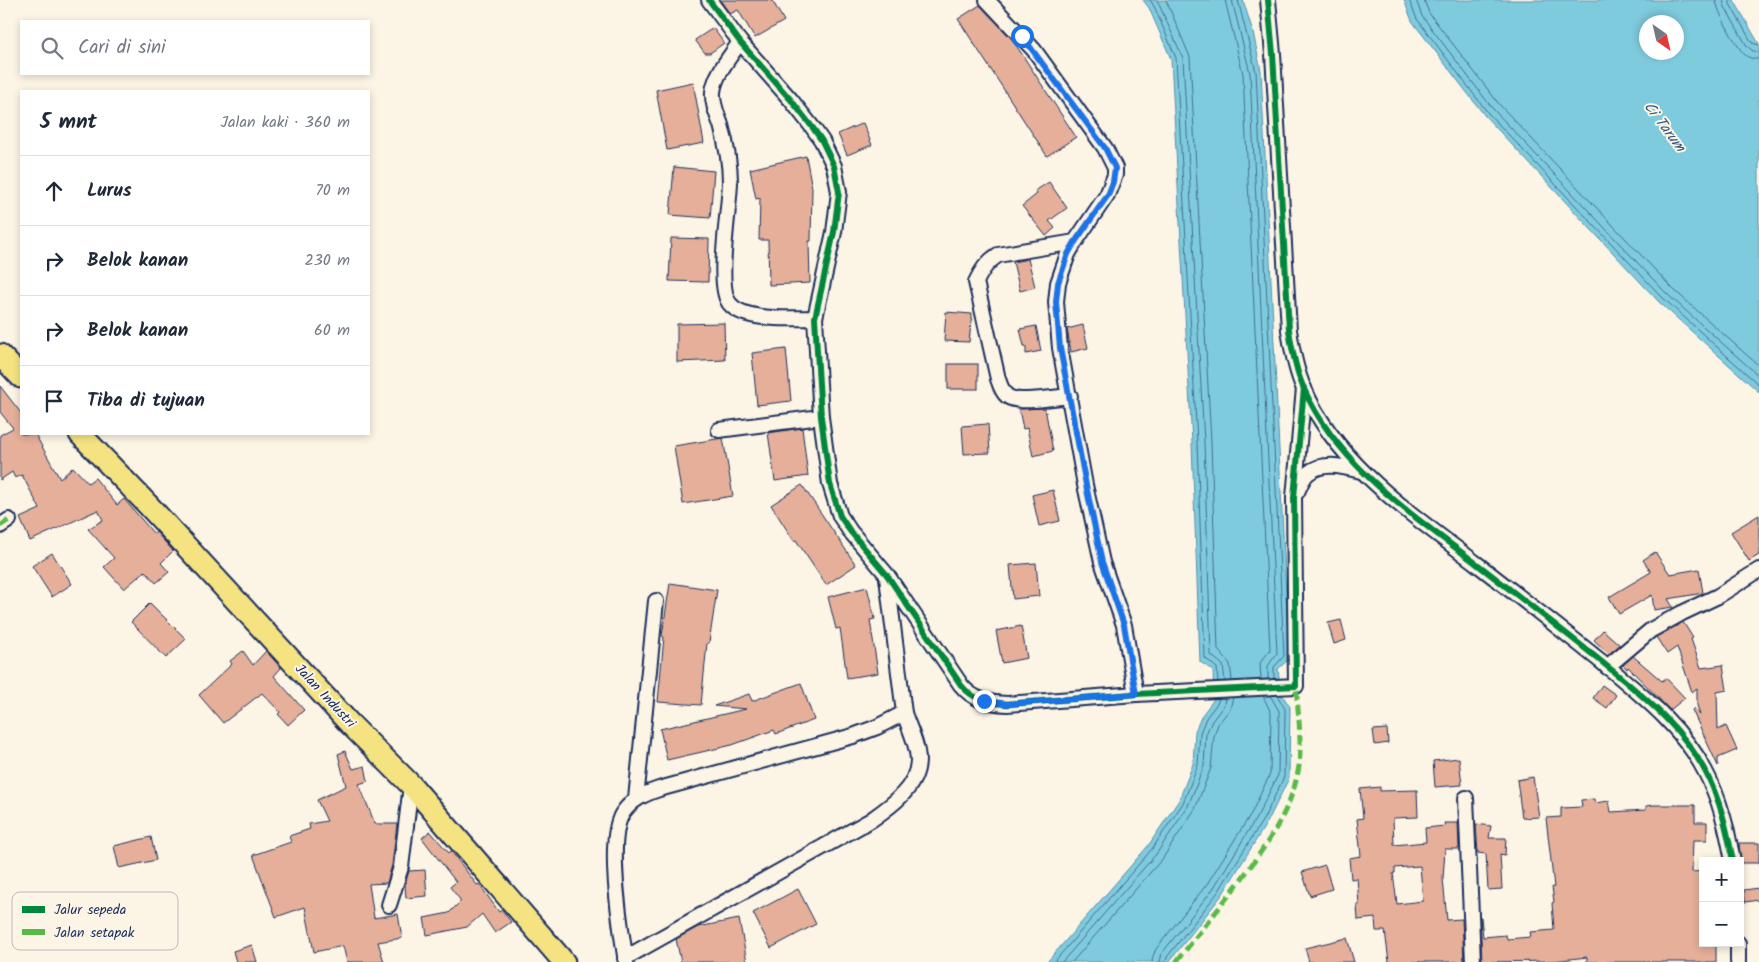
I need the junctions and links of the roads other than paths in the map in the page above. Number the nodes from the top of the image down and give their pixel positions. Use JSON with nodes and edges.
{"nodes":[{"id":1,"x":709,"y":0,"type":"edge"},
{"id":2,"x":987,"y":0,"type":"edge"},
{"id":3,"x":1268,"y":0,"type":"edge"},
{"id":4,"x":740,"y":42,"type":"junction"},
{"id":5,"x":1075,"y":242,"type":"junction"},
{"id":6,"x":814,"y":318,"type":"junction"},
{"id":7,"x":0,"y":355,"type":"edge"},
{"id":8,"x":20,"y":376,"type":"edge"},
{"id":9,"x":1304,"y":388,"type":"junction"},
{"id":10,"x":1070,"y":396,"type":"junction"},
{"id":11,"x":821,"y":417,"type":"junction"},
{"id":12,"x":719,"y":430,"type":"dead end"},
{"id":13,"x":81,"y":435,"type":"edge"},
{"id":14,"x":1361,"y":471,"type":"junction"},
{"id":15,"x":1294,"y":497,"type":"junction"},
{"id":16,"x":1759,"y":570,"type":"edge"},
{"id":17,"x":887,"y":575,"type":"junction"},
{"id":18,"x":656,"y":601,"type":"dead end"},
{"id":19,"x":1607,"y":667,"type":"junction"},
{"id":20,"x":1136,"y":694,"type":"junction"},
{"id":21,"x":904,"y":713,"type":"junction"},
{"id":22,"x":411,"y":784,"type":"junction"},
{"id":23,"x":1466,"y":798,"type":"dead end"},
{"id":24,"x":636,"y":799,"type":"junction"},
{"id":25,"x":1732,"y":857,"type":"edge"},
{"id":26,"x":389,"y":905,"type":"dead end"},
{"id":27,"x":1738,"y":947,"type":"edge"},
{"id":28,"x":625,"y":960,"type":"edge"},
{"id":29,"x":564,"y":962,"type":"edge"},
{"id":30,"x":1474,"y":962,"type":"edge"},
{"id":31,"x":1738,"y":962,"type":"edge"}],
"edges":[{"from":1,"to":4,"type":"street"},
{"from":2,"to":5,"type":"street"},
{"from":3,"to":9,"type":"street"},
{"from":4,"to":6,"type":"street"},
{"from":4,"to":6,"type":"street"},
{"from":5,"to":10,"type":"street"},
{"from":5,"to":10,"type":"street"},
{"from":6,"to":11,"type":"street"},
{"from":7,"to":8,"type":"main road"},
{"from":9,"to":14,"type":"street"},
{"from":9,"to":15,"type":"street"},
{"from":10,"to":20,"type":"street"},
{"from":11,"to":12,"type":"street"},
{"from":11,"to":17,"type":"street"},
{"from":13,"to":22,"type":"main road","name":"Jalan Industri"},
{"from":14,"to":15,"type":"street"},
{"from":14,"to":19,"type":"street"},
{"from":15,"to":20,"type":"street"},
{"from":16,"to":19,"type":"street"},
{"from":17,"to":20,"type":"street"},
{"from":17,"to":21,"type":"street"},
{"from":18,"to":24,"type":"street"},
{"from":19,"to":25,"type":"street"},
{"from":21,"to":24,"type":"street"},
{"from":21,"to":28,"type":"street"},
{"from":22,"to":26,"type":"street"},
{"from":22,"to":29,"type":"main road","name":"Jalan Industri"},
{"from":23,"to":30,"type":"street"},
{"from":24,"to":28,"type":"street"},
{"from":27,"to":31,"type":"street"}]}
